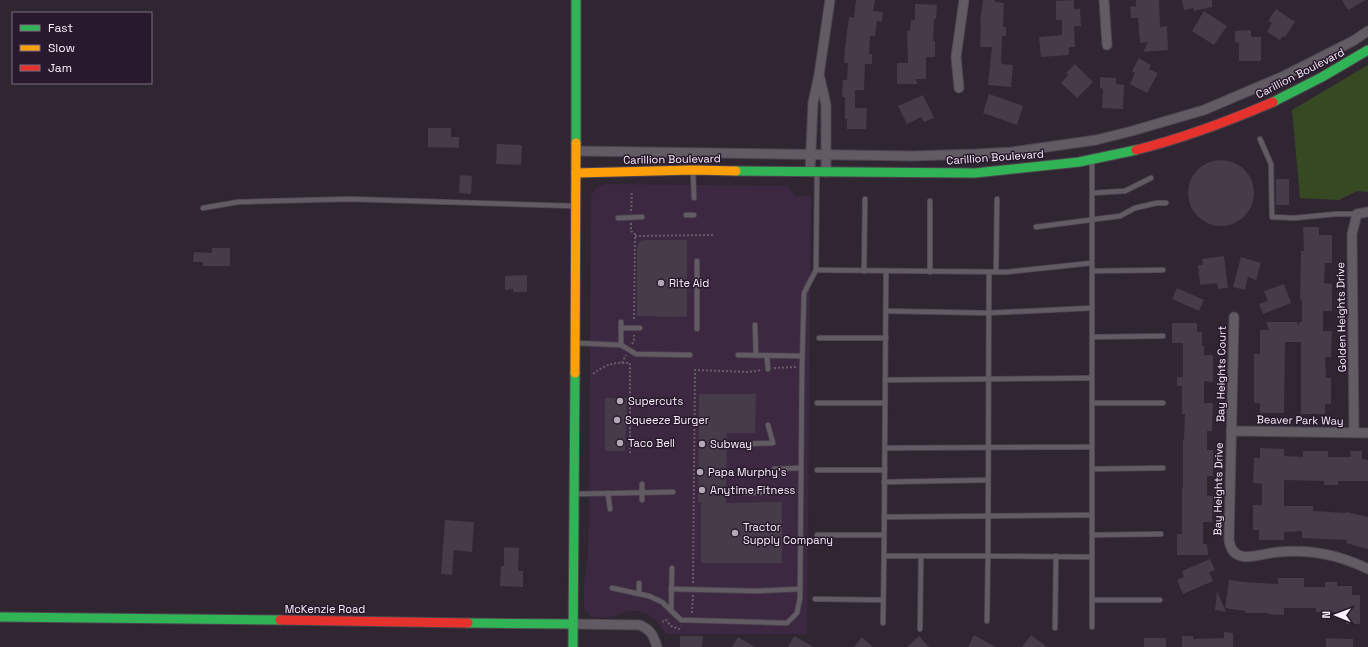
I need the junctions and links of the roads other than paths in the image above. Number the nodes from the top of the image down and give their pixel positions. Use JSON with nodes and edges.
{"nodes":[{"id":1,"x":576,"y":0,"type":"edge"},
{"id":2,"x":830,"y":0,"type":"edge"},
{"id":3,"x":964,"y":0,"type":"edge"},
{"id":4,"x":1104,"y":0,"type":"edge"},
{"id":5,"x":1368,"y":32,"type":"edge"},
{"id":6,"x":1107,"y":45,"type":"dead end"},
{"id":7,"x":1368,"y":50,"type":"edge"},
{"id":8,"x":819,"y":75,"type":"junction"},
{"id":9,"x":960,"y":88,"type":"dead end"},
{"id":10,"x":1260,"y":139,"type":"dead end"},
{"id":11,"x":576,"y":151,"type":"junction"},
{"id":12,"x":811,"y":155,"type":"junction"},
{"id":13,"x":826,"y":156,"type":"junction"},
{"id":14,"x":1092,"y":160,"type":"junction"},
{"id":15,"x":693,"y":170,"type":"junction"},
{"id":16,"x":818,"y":171,"type":"junction"},
{"id":17,"x":576,"y":173,"type":"junction"},
{"id":18,"x":1151,"y":178,"type":"dead end"},
{"id":19,"x":1092,"y":193,"type":"junction"},
{"id":20,"x":694,"y":198,"type":"dead end"},
{"id":21,"x":865,"y":199,"type":"dead end"},
{"id":22,"x":997,"y":199,"type":"dead end"},
{"id":23,"x":930,"y":200,"type":"dead end"},
{"id":24,"x":1166,"y":203,"type":"dead end"},
{"id":25,"x":576,"y":206,"type":"junction"},
{"id":26,"x":203,"y":208,"type":"dead end"},
{"id":27,"x":1368,"y":212,"type":"edge"},
{"id":28,"x":694,"y":214,"type":"dead end"},
{"id":29,"x":1357,"y":214,"type":"junction"},
{"id":30,"x":686,"y":215,"type":"dead end"},
{"id":31,"x":642,"y":217,"type":"dead end"},
{"id":32,"x":618,"y":218,"type":"dead end"},
{"id":33,"x":1092,"y":220,"type":"junction"},
{"id":34,"x":1036,"y":227,"type":"dead end"},
{"id":35,"x":697,"y":261,"type":"dead end"},
{"id":36,"x":1092,"y":264,"type":"junction"},
{"id":37,"x":816,"y":270,"type":"junction"},
{"id":38,"x":1163,"y":270,"type":"dead end"},
{"id":39,"x":864,"y":271,"type":"junction"},
{"id":40,"x":886,"y":271,"type":"junction"},
{"id":41,"x":1092,"y":271,"type":"junction"},
{"id":42,"x":930,"y":272,"type":"junction"},
{"id":43,"x":989,"y":272,"type":"junction"},
{"id":44,"x":996,"y":272,"type":"junction"},
{"id":45,"x":1092,"y":308,"type":"junction"},
{"id":46,"x":886,"y":310,"type":"junction"},
{"id":47,"x":988,"y":313,"type":"junction"},
{"id":48,"x":1234,"y":317,"type":"dead end"},
{"id":49,"x":621,"y":322,"type":"dead end"},
{"id":50,"x":755,"y":325,"type":"dead end"},
{"id":51,"x":621,"y":328,"type":"junction"},
{"id":52,"x":640,"y":328,"type":"dead end"},
{"id":53,"x":697,"y":329,"type":"dead end"},
{"id":54,"x":1163,"y":336,"type":"dead end"},
{"id":55,"x":1092,"y":337,"type":"junction"},
{"id":56,"x":819,"y":338,"type":"dead end"},
{"id":57,"x":886,"y":338,"type":"junction"},
{"id":58,"x":575,"y":343,"type":"junction"},
{"id":59,"x":621,"y":345,"type":"junction"},
{"id":60,"x":646,"y":354,"type":"junction"},
{"id":61,"x":676,"y":355,"type":"junction"},
{"id":62,"x":690,"y":355,"type":"dead end"},
{"id":63,"x":738,"y":355,"type":"dead end"},
{"id":64,"x":756,"y":355,"type":"junction"},
{"id":65,"x":767,"y":356,"type":"junction"},
{"id":66,"x":802,"y":356,"type":"junction"},
{"id":67,"x":646,"y":361,"type":"dead end"},
{"id":68,"x":676,"y":361,"type":"dead end"},
{"id":69,"x":768,"y":369,"type":"road end"},
{"id":70,"x":1092,"y":378,"type":"junction"},
{"id":71,"x":885,"y":380,"type":"junction"},
{"id":72,"x":988,"y":380,"type":"junction"},
{"id":73,"x":817,"y":403,"type":"dead end"},
{"id":74,"x":885,"y":403,"type":"junction"},
{"id":75,"x":1092,"y":403,"type":"junction"},
{"id":76,"x":1163,"y":403,"type":"dead end"},
{"id":77,"x":768,"y":425,"type":"dead end"},
{"id":78,"x":1231,"y":431,"type":"junction"},
{"id":79,"x":1354,"y":432,"type":"junction"},
{"id":80,"x":1368,"y":433,"type":"edge"},
{"id":81,"x":744,"y":444,"type":"dead end"},
{"id":82,"x":988,"y":447,"type":"junction"},
{"id":83,"x":1092,"y":447,"type":"junction"},
{"id":84,"x":885,"y":448,"type":"junction"},
{"id":85,"x":801,"y":468,"type":"junction"},
{"id":86,"x":1163,"y":468,"type":"dead end"},
{"id":87,"x":774,"y":469,"type":"dead end"},
{"id":88,"x":1092,"y":469,"type":"junction"},
{"id":89,"x":817,"y":470,"type":"dead end"},
{"id":90,"x":885,"y":470,"type":"junction"},
{"id":91,"x":988,"y":480,"type":"junction"},
{"id":92,"x":884,"y":482,"type":"junction"},
{"id":93,"x":642,"y":484,"type":"dead end"},
{"id":94,"x":642,"y":492,"type":"junction"},
{"id":95,"x":673,"y":492,"type":"dead end"},
{"id":96,"x":774,"y":492,"type":"dead end"},
{"id":97,"x":608,"y":493,"type":"junction"},
{"id":98,"x":745,"y":493,"type":"dead end"},
{"id":99,"x":574,"y":494,"type":"junction"},
{"id":100,"x":642,"y":500,"type":"dead end"},
{"id":101,"x":610,"y":509,"type":"dead end"},
{"id":102,"x":988,"y":515,"type":"junction"},
{"id":103,"x":1092,"y":516,"type":"junction"},
{"id":104,"x":884,"y":517,"type":"junction"},
{"id":105,"x":1092,"y":534,"type":"junction"},
{"id":106,"x":1161,"y":534,"type":"dead end"},
{"id":107,"x":817,"y":535,"type":"dead end"},
{"id":108,"x":884,"y":535,"type":"junction"},
{"id":109,"x":884,"y":556,"type":"junction"},
{"id":110,"x":921,"y":556,"type":"junction"},
{"id":111,"x":988,"y":556,"type":"junction"},
{"id":112,"x":1056,"y":556,"type":"junction"},
{"id":113,"x":1092,"y":557,"type":"junction"},
{"id":114,"x":672,"y":568,"type":"dead end"},
{"id":115,"x":1368,"y":569,"type":"edge"},
{"id":116,"x":639,"y":583,"type":"dead end"},
{"id":117,"x":612,"y":588,"type":"dead end"},
{"id":118,"x":671,"y":589,"type":"junction"},
{"id":119,"x":800,"y":589,"type":"junction"},
{"id":120,"x":639,"y":594,"type":"junction"},
{"id":121,"x":815,"y":599,"type":"dead end"},
{"id":122,"x":883,"y":600,"type":"junction"},
{"id":123,"x":1092,"y":600,"type":"junction"},
{"id":124,"x":1160,"y":600,"type":"dead end"},
{"id":125,"x":671,"y":611,"type":"junction"},
{"id":126,"x":0,"y":617,"type":"edge"},
{"id":127,"x":987,"y":621,"type":"dead end"},
{"id":128,"x":883,"y":623,"type":"dead end"},
{"id":129,"x":573,"y":624,"type":"junction"},
{"id":130,"x":1092,"y":627,"type":"dead end"},
{"id":131,"x":920,"y":628,"type":"dead end"},
{"id":132,"x":1055,"y":628,"type":"dead end"},
{"id":133,"x":573,"y":647,"type":"edge"},
{"id":134,"x":657,"y":647,"type":"edge"}],
"edges":[{"from":1,"to":11,"type":"street"},
{"from":2,"to":8,"type":"street"},
{"from":3,"to":9,"type":"street"},
{"from":4,"to":6,"type":"street"},
{"from":5,"to":13,"type":"street","name":"Carillion Boulevard"},
{"from":7,"to":14,"type":"street","name":"Carillion Boulevard"},
{"from":8,"to":12,"type":"street"},
{"from":8,"to":13,"type":"street"},
{"from":10,"to":29,"type":"lane"},
{"from":11,"to":12,"type":"street","name":"Carillion Boulevard"},
{"from":11,"to":17,"type":"street"},
{"from":12,"to":13,"type":"street","name":"Carillion Boulevard"},
{"from":12,"to":16,"type":"street"},
{"from":13,"to":16,"type":"street"},
{"from":14,"to":16,"type":"street","name":"Carillion Boulevard"},
{"from":14,"to":19,"type":"lane"},
{"from":15,"to":16,"type":"street","name":"Carillion Boulevard"},
{"from":15,"to":17,"type":"street","name":"Carillion Boulevard"},
{"from":15,"to":20,"type":"lane"},
{"from":16,"to":37,"type":"lane"},
{"from":17,"to":25,"type":"street"},
{"from":18,"to":19,"type":"lane"},
{"from":19,"to":33,"type":"lane"},
{"from":21,"to":39,"type":"lane"},
{"from":22,"to":44,"type":"lane"},
{"from":23,"to":42,"type":"lane"},
{"from":24,"to":33,"type":"lane"},
{"from":25,"to":26,"type":"lane"},
{"from":25,"to":58,"type":"street"},
{"from":27,"to":29,"type":"street"},
{"from":28,"to":30,"type":"lane"},
{"from":29,"to":79,"type":"street","name":"Golden Heights Drive"},
{"from":31,"to":32,"type":"lane"},
{"from":33,"to":34,"type":"lane"},
{"from":33,"to":36,"type":"lane"},
{"from":35,"to":53,"type":"lane"},
{"from":36,"to":41,"type":"lane"},
{"from":36,"to":44,"type":"lane"},
{"from":37,"to":39,"type":"lane"},
{"from":37,"to":66,"type":"lane"},
{"from":38,"to":41,"type":"lane"},
{"from":39,"to":40,"type":"lane"},
{"from":40,"to":42,"type":"lane"},
{"from":40,"to":46,"type":"lane"},
{"from":41,"to":45,"type":"lane"},
{"from":42,"to":43,"type":"lane"},
{"from":43,"to":44,"type":"lane"},
{"from":43,"to":47,"type":"lane"},
{"from":45,"to":47,"type":"lane"},
{"from":45,"to":55,"type":"lane"},
{"from":46,"to":47,"type":"lane"},
{"from":46,"to":57,"type":"lane"},
{"from":47,"to":72,"type":"lane"},
{"from":48,"to":78,"type":"street","name":"Bay Heights Court"},
{"from":49,"to":51,"type":"lane"},
{"from":50,"to":64,"type":"lane"},
{"from":51,"to":52,"type":"lane"},
{"from":51,"to":59,"type":"lane"},
{"from":54,"to":55,"type":"lane"},
{"from":55,"to":70,"type":"lane"},
{"from":56,"to":57,"type":"lane"},
{"from":57,"to":71,"type":"lane"},
{"from":58,"to":59,"type":"lane"},
{"from":58,"to":99,"type":"street"},
{"from":59,"to":60,"type":"lane"},
{"from":60,"to":61,"type":"lane"},
{"from":60,"to":67,"type":"lane"},
{"from":61,"to":62,"type":"lane"},
{"from":61,"to":68,"type":"lane"},
{"from":63,"to":64,"type":"lane"},
{"from":64,"to":65,"type":"lane"},
{"from":65,"to":66,"type":"lane"},
{"from":65,"to":69,"type":"lane"},
{"from":66,"to":85,"type":"lane"},
{"from":70,"to":72,"type":"lane"},
{"from":70,"to":75,"type":"lane"},
{"from":71,"to":72,"type":"lane"},
{"from":71,"to":74,"type":"lane"},
{"from":72,"to":82,"type":"lane"},
{"from":73,"to":74,"type":"lane"},
{"from":74,"to":84,"type":"lane"},
{"from":75,"to":76,"type":"lane"},
{"from":75,"to":83,"type":"lane"},
{"from":77,"to":81,"type":"lane"},
{"from":78,"to":79,"type":"street","name":"Beaver Park Way"},
{"from":78,"to":115,"type":"street","name":"Bay Heights Drive"},
{"from":79,"to":80,"type":"street","name":"Beaver Park Way"},
{"from":82,"to":83,"type":"lane"},
{"from":82,"to":84,"type":"lane"},
{"from":82,"to":91,"type":"lane"},
{"from":83,"to":88,"type":"lane"},
{"from":84,"to":90,"type":"lane"},
{"from":85,"to":87,"type":"lane"},
{"from":85,"to":119,"type":"lane"},
{"from":86,"to":88,"type":"lane"},
{"from":88,"to":103,"type":"lane"},
{"from":89,"to":90,"type":"lane"},
{"from":90,"to":92,"type":"lane"},
{"from":91,"to":92,"type":"lane"},
{"from":91,"to":102,"type":"lane"},
{"from":92,"to":104,"type":"lane"},
{"from":93,"to":94,"type":"lane"},
{"from":94,"to":95,"type":"lane"},
{"from":94,"to":97,"type":"lane"},
{"from":94,"to":100,"type":"lane"},
{"from":96,"to":98,"type":"lane"},
{"from":97,"to":99,"type":"lane"},
{"from":97,"to":101,"type":"lane"},
{"from":99,"to":129,"type":"street"},
{"from":102,"to":103,"type":"lane"},
{"from":102,"to":104,"type":"lane"},
{"from":102,"to":111,"type":"lane"},
{"from":103,"to":105,"type":"lane"},
{"from":104,"to":108,"type":"lane"},
{"from":105,"to":106,"type":"lane"},
{"from":105,"to":113,"type":"lane"},
{"from":107,"to":108,"type":"lane"},
{"from":108,"to":109,"type":"lane"},
{"from":109,"to":110,"type":"lane"},
{"from":109,"to":122,"type":"lane"},
{"from":110,"to":111,"type":"lane"},
{"from":110,"to":131,"type":"lane"},
{"from":111,"to":112,"type":"lane"},
{"from":111,"to":127,"type":"lane"},
{"from":112,"to":113,"type":"lane"},
{"from":112,"to":132,"type":"lane"},
{"from":113,"to":123,"type":"lane"},
{"from":114,"to":118,"type":"lane"},
{"from":116,"to":120,"type":"lane"},
{"from":117,"to":120,"type":"lane"},
{"from":118,"to":119,"type":"lane"},
{"from":118,"to":125,"type":"lane"},
{"from":119,"to":125,"type":"lane"},
{"from":120,"to":125,"type":"lane"},
{"from":121,"to":122,"type":"lane"},
{"from":122,"to":128,"type":"lane"},
{"from":123,"to":124,"type":"lane"},
{"from":123,"to":130,"type":"lane"},
{"from":126,"to":129,"type":"street","name":"McKenzie Road"},
{"from":129,"to":133,"type":"street"},
{"from":129,"to":134,"type":"street","name":"McKenzie Road"}]}
